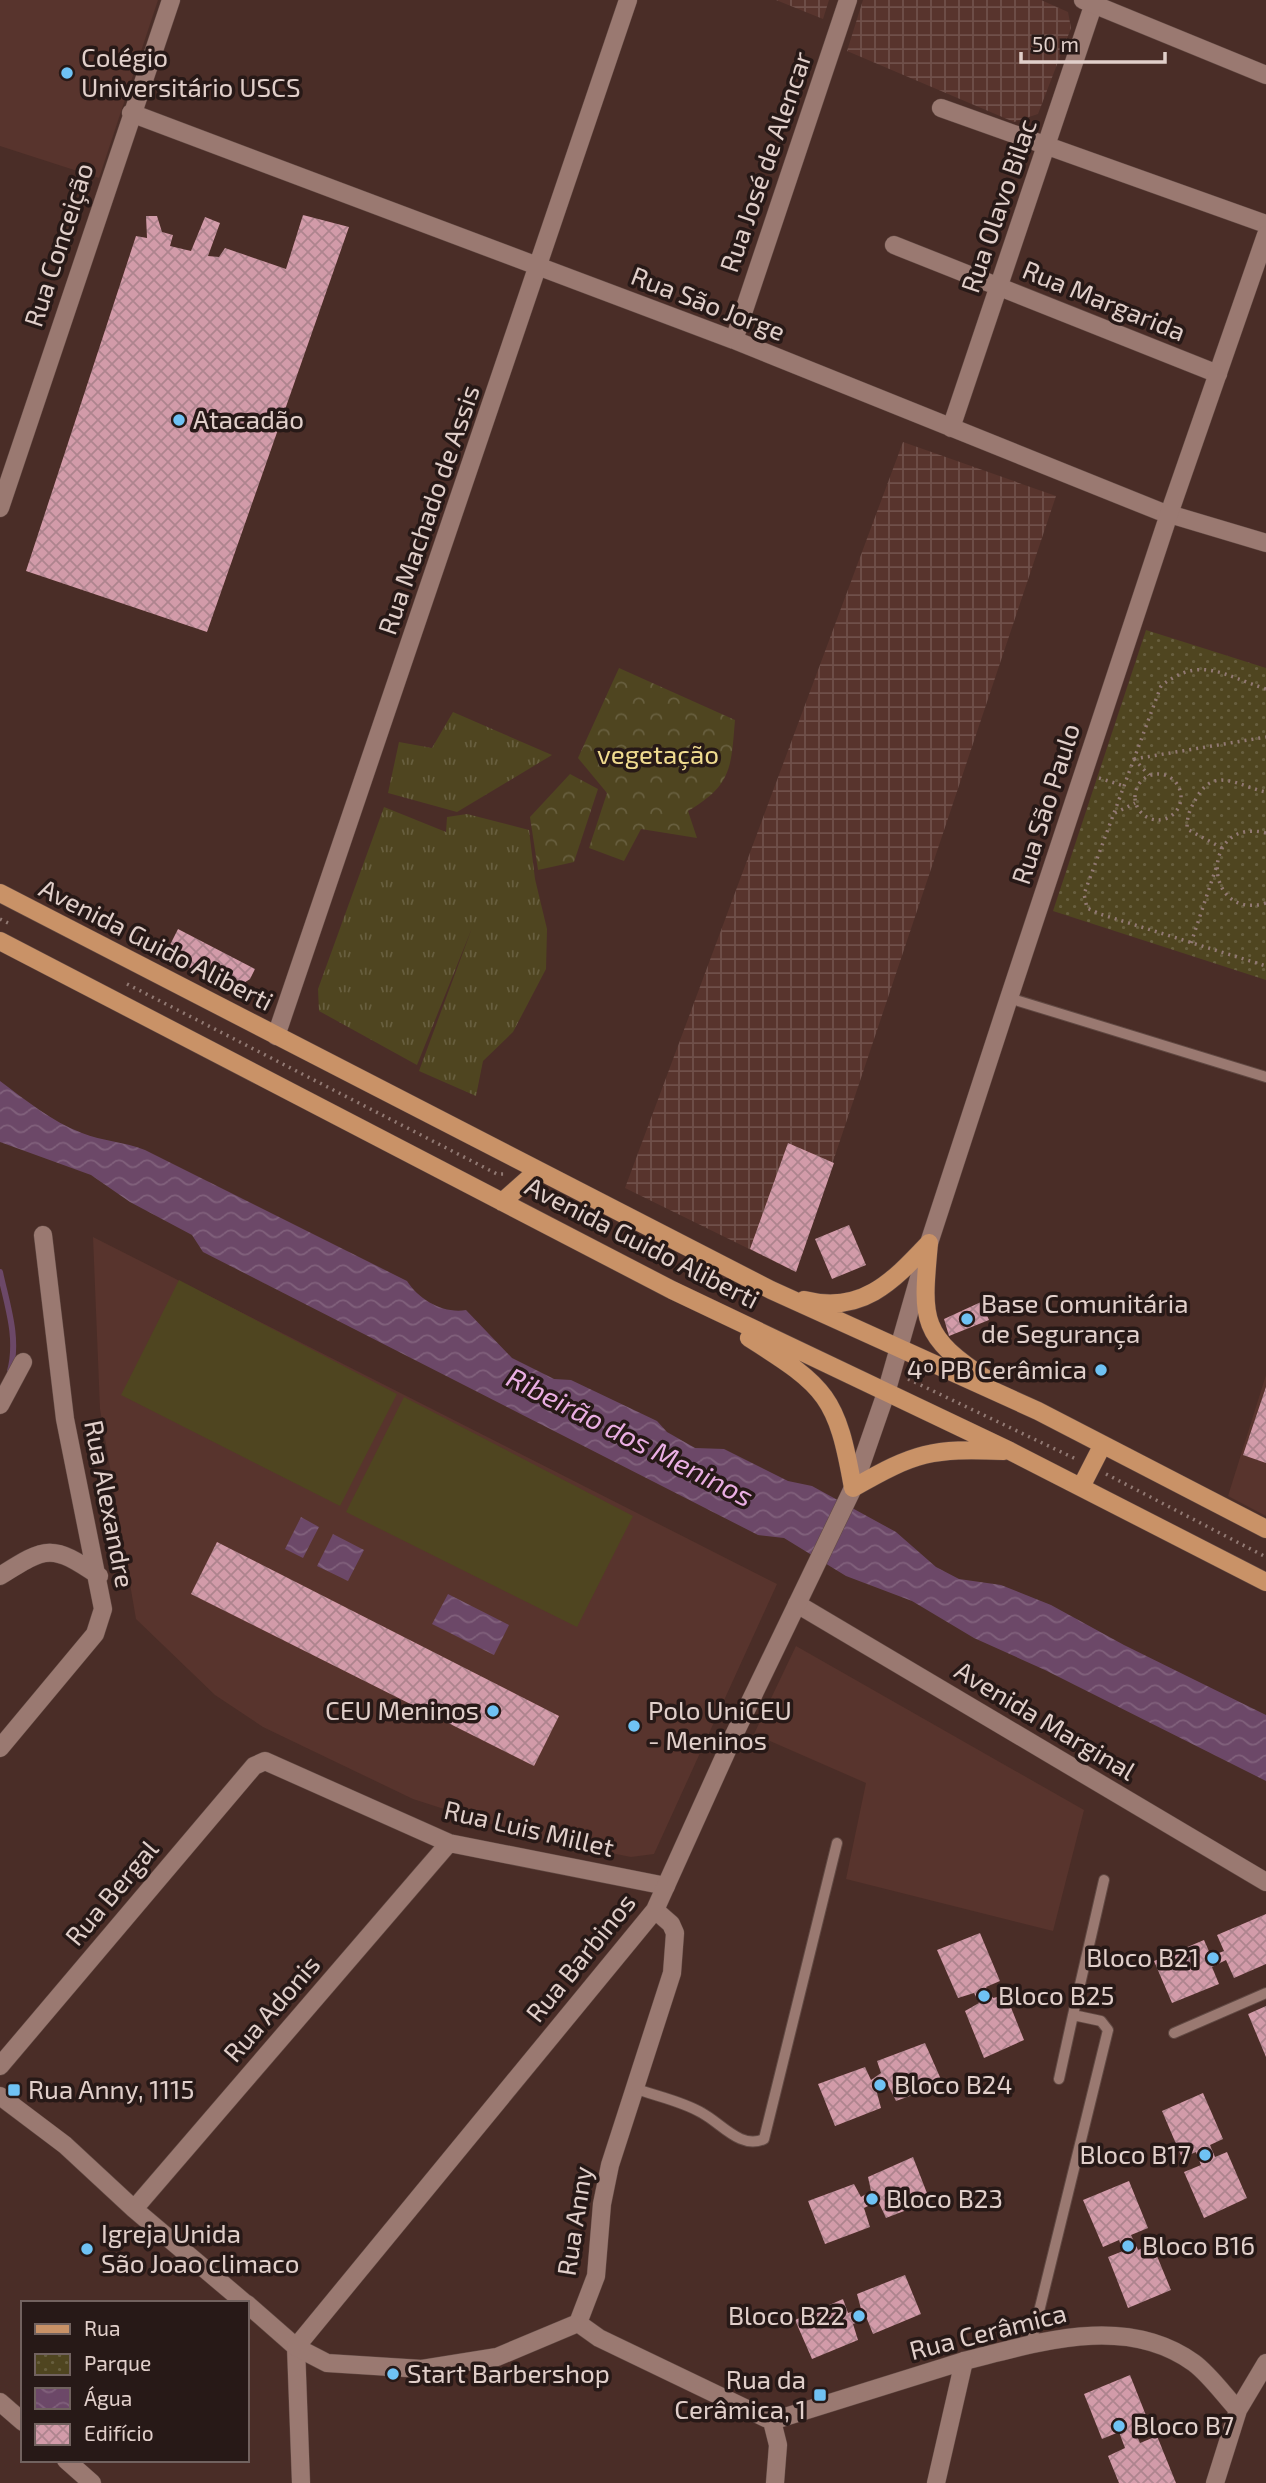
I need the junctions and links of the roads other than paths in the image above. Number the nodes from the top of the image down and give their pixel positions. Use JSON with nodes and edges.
{"nodes":[{"id":1,"x":171,"y":0,"type":"edge"},
{"id":2,"x":628,"y":0,"type":"edge"},
{"id":3,"x":848,"y":0,"type":"edge"},
{"id":4,"x":1090,"y":1,"type":"edge"},
{"id":5,"x":1266,"y":75,"type":"edge"},
{"id":6,"x":941,"y":108,"type":"dead end"},
{"id":7,"x":131,"y":113,"type":"junction"},
{"id":8,"x":1046,"y":147,"type":"junction"},
{"id":9,"x":1266,"y":224,"type":"edge"},
{"id":10,"x":1266,"y":235,"type":"edge"},
{"id":11,"x":894,"y":245,"type":"dead end"},
{"id":12,"x":540,"y":268,"type":"junction"},
{"id":13,"x":999,"y":288,"type":"junction"},
{"id":14,"x":734,"y":340,"type":"junction"},
{"id":15,"x":1218,"y":374,"type":"junction"},
{"id":16,"x":951,"y":428,"type":"junction"},
{"id":17,"x":0,"y":508,"type":"edge"},
{"id":18,"x":1169,"y":514,"type":"junction"},
{"id":19,"x":1266,"y":544,"type":"edge"},
{"id":20,"x":0,"y":893,"type":"edge"},
{"id":21,"x":0,"y":941,"type":"edge"},
{"id":22,"x":1009,"y":998,"type":"junction"},
{"id":23,"x":276,"y":1037,"type":"junction"},
{"id":24,"x":1266,"y":1077,"type":"edge"},
{"id":25,"x":537,"y":1171,"type":"junction"},
{"id":26,"x":502,"y":1202,"type":"junction"},
{"id":27,"x":43,"y":1235,"type":"dead end"},
{"id":28,"x":929,"y":1243,"type":"junction"},
{"id":29,"x":672,"y":1290,"type":"junction"},
{"id":30,"x":771,"y":1290,"type":"junction"},
{"id":31,"x":899,"y":1351,"type":"junction"},
{"id":32,"x":23,"y":1362,"type":"dead end"},
{"id":33,"x":886,"y":1393,"type":"junction"},
{"id":34,"x":0,"y":1405,"type":"edge"},
{"id":35,"x":1038,"y":1411,"type":"junction"},
{"id":36,"x":1102,"y":1446,"type":"junction"},
{"id":37,"x":1010,"y":1451,"type":"junction"},
{"id":38,"x":1081,"y":1487,"type":"junction"},
{"id":39,"x":851,"y":1493,"type":"junction"},
{"id":40,"x":1266,"y":1529,"type":"edge"},
{"id":41,"x":0,"y":1576,"type":"edge"},
{"id":42,"x":99,"y":1576,"type":"junction"},
{"id":43,"x":1266,"y":1582,"type":"edge"},
{"id":44,"x":797,"y":1604,"type":"junction"},
{"id":45,"x":0,"y":1748,"type":"edge"},
{"id":46,"x":269,"y":1761,"type":"joint"},
{"id":47,"x":449,"y":1843,"type":"junction"},
{"id":48,"x":837,"y":1843,"type":"dead end"},
{"id":49,"x":1104,"y":1880,"type":"dead end"},
{"id":50,"x":1266,"y":1882,"type":"edge"},
{"id":51,"x":666,"y":1886,"type":"junction"},
{"id":52,"x":656,"y":1910,"type":"junction"},
{"id":53,"x":1266,"y":1993,"type":"edge"},
{"id":54,"x":1073,"y":2015,"type":"junction"},
{"id":55,"x":1174,"y":2033,"type":"dead end"},
{"id":56,"x":0,"y":2066,"type":"edge"},
{"id":57,"x":1059,"y":2079,"type":"dead end"},
{"id":58,"x":634,"y":2088,"type":"junction"},
{"id":59,"x":0,"y":2096,"type":"edge"},
{"id":60,"x":134,"y":2209,"type":"junction"},
{"id":61,"x":242,"y":2301,"type":"edge"},
{"id":62,"x":248,"y":2306,"type":"edge"},
{"id":63,"x":578,"y":2323,"type":"junction"},
{"id":64,"x":1031,"y":2344,"type":"junction"},
{"id":65,"x":296,"y":2347,"type":"junction"},
{"id":66,"x":964,"y":2361,"type":"junction"},
{"id":67,"x":1266,"y":2363,"type":"edge"},
{"id":68,"x":0,"y":2402,"type":"edge"},
{"id":69,"x":1238,"y":2410,"type":"junction"},
{"id":70,"x":21,"y":2420,"type":"edge"},
{"id":71,"x":772,"y":2421,"type":"junction"},
{"id":72,"x":68,"y":2462,"type":"edge"},
{"id":73,"x":92,"y":2483,"type":"edge"},
{"id":74,"x":301,"y":2483,"type":"edge"},
{"id":75,"x":775,"y":2483,"type":"edge"},
{"id":76,"x":936,"y":2483,"type":"edge"},
{"id":77,"x":1215,"y":2483,"type":"edge"}],
"edges":[{"from":1,"to":7,"type":"street","name":"Rua Conceição"},
{"from":2,"to":12,"type":"street","name":"Rua Machado de Assis"},
{"from":3,"to":14,"type":"street","name":"Rua José de Alencar"},
{"from":4,"to":5,"type":"street"},
{"from":4,"to":8,"type":"street","name":"Rua Olavo Bilac"},
{"from":6,"to":8,"type":"street"},
{"from":7,"to":12,"type":"street","name":"Rua São Jorge"},
{"from":7,"to":17,"type":"street","name":"Rua Conceição"},
{"from":8,"to":9,"type":"street"},
{"from":8,"to":13,"type":"street","name":"Rua Olavo Bilac"},
{"from":10,"to":15,"type":"street","name":"Rua São Paulo"},
{"from":11,"to":13,"type":"street","name":"Rua Margarida"},
{"from":12,"to":14,"type":"street","name":"Rua São Jorge"},
{"from":12,"to":23,"type":"street","name":"Rua Machado de Assis"},
{"from":13,"to":15,"type":"street","name":"Rua Margarida"},
{"from":13,"to":16,"type":"street","name":"Rua Olavo Bilac"},
{"from":14,"to":16,"type":"street","name":"Rua São Jorge"},
{"from":15,"to":18,"type":"street","name":"Rua São Paulo"},
{"from":16,"to":18,"type":"street","name":"Rua São Jorge"},
{"from":18,"to":19,"type":"street","name":"Rua São Jorge"},
{"from":18,"to":22,"type":"street","name":"Rua São Paulo"},
{"from":20,"to":23,"type":"main road","name":"Avenida Guido Aliberti"},
{"from":21,"to":26,"type":"main road","name":"Avenida Guido Aliberti"},
{"from":22,"to":24,"type":"lane"},
{"from":22,"to":28,"type":"street","name":"Rua São Paulo"},
{"from":23,"to":25,"type":"main road","name":"Avenida Guido Aliberti"},
{"from":25,"to":26,"type":"main road"},
{"from":25,"to":30,"type":"main road","name":"Avenida Guido Aliberti"},
{"from":26,"to":29,"type":"main road","name":"Avenida Guido Aliberti"},
{"from":27,"to":42,"type":"street","name":"Rua Alexandre"},
{"from":28,"to":30,"type":"main road"},
{"from":28,"to":31,"type":"street","name":"Rua São Paulo"},
{"from":28,"to":35,"type":"main road"},
{"from":29,"to":33,"type":"main road","name":"Avenida Guido Aliberti"},
{"from":29,"to":39,"type":"main road"},
{"from":30,"to":31,"type":"main road","name":"Avenida Guido Aliberti"},
{"from":31,"to":33,"type":"street","name":"Rua São Paulo"},
{"from":31,"to":35,"type":"main road","name":"Avenida Guido Aliberti"},
{"from":32,"to":34,"type":"street"},
{"from":33,"to":37,"type":"main road","name":"Avenida Guido Aliberti"},
{"from":33,"to":39,"type":"street","name":"Rua Barbinos"},
{"from":35,"to":36,"type":"main road","name":"Avenida Guido Aliberti"},
{"from":36,"to":38,"type":"main road"},
{"from":36,"to":40,"type":"main road","name":"Avenida Guido Aliberti"},
{"from":37,"to":38,"type":"main road","name":"Avenida Guido Aliberti"},
{"from":37,"to":39,"type":"main road"},
{"from":38,"to":43,"type":"main road","name":"Avenida Guido Aliberti"},
{"from":39,"to":44,"type":"street","name":"Rua Barbinos"},
{"from":41,"to":42,"type":"street"},
{"from":42,"to":45,"type":"street","name":"Rua Alexandre"},
{"from":44,"to":50,"type":"street","name":"Avenida Marginal"},
{"from":44,"to":51,"type":"street","name":"Rua Barbinos"},
{"from":46,"to":47,"type":"street","name":"Rua Luis Millet"},
{"from":46,"to":56,"type":"street","name":"Rua Bergal"},
{"from":47,"to":51,"type":"street","name":"Rua Luis Millet"},
{"from":47,"to":60,"type":"street","name":"Rua Adonis"},
{"from":48,"to":58,"type":"lane"},
{"from":49,"to":54,"type":"lane"},
{"from":51,"to":52,"type":"street","name":"Rua Barbinos"},
{"from":52,"to":58,"type":"street","name":"Rua Anny"},
{"from":52,"to":65,"type":"street","name":"Rua Barbinos"},
{"from":53,"to":55,"type":"lane"},
{"from":54,"to":57,"type":"lane"},
{"from":54,"to":64,"type":"lane"},
{"from":58,"to":63,"type":"street","name":"Rua Anny"},
{"from":59,"to":60,"type":"street"},
{"from":60,"to":61,"type":"street"},
{"from":62,"to":65,"type":"street"},
{"from":63,"to":65,"type":"street"},
{"from":63,"to":71,"type":"street"},
{"from":64,"to":66,"type":"street","name":"Rua Cerâmica"},
{"from":64,"to":69,"type":"street","name":"Rua Cerâmica"},
{"from":65,"to":74,"type":"street"},
{"from":66,"to":71,"type":"street","name":"Rua Cerâmica"},
{"from":66,"to":76,"type":"street"},
{"from":67,"to":69,"type":"street"},
{"from":68,"to":70,"type":"street"},
{"from":69,"to":77,"type":"street"},
{"from":71,"to":75,"type":"street"},
{"from":72,"to":73,"type":"street"}]}
